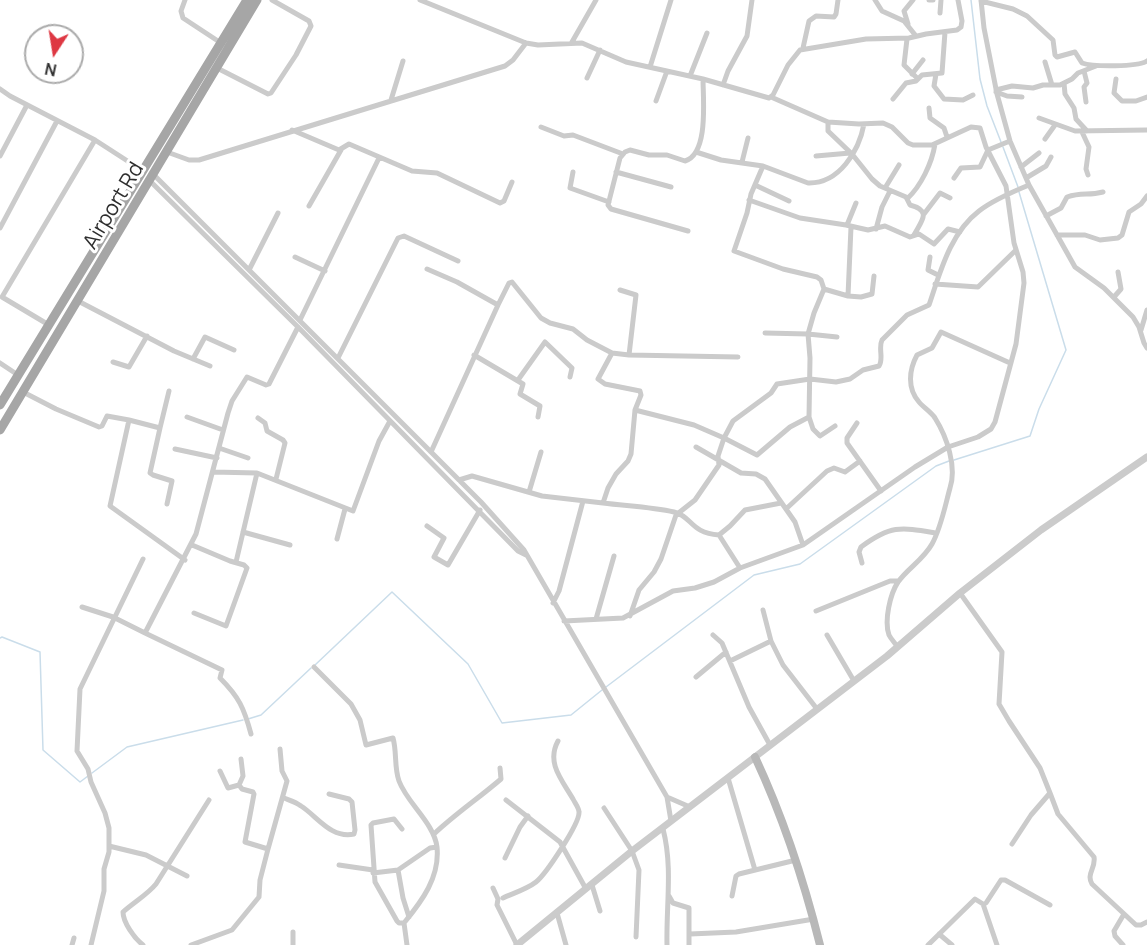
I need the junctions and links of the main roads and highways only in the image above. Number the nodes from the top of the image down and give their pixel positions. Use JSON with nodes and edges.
{"nodes":[{"id":1,"x":247,"y":0,"type":"edge"},
{"id":2,"x":257,"y":0,"type":"edge"},
{"id":3,"x":0,"y":405,"type":"edge"},
{"id":4,"x":0,"y":430,"type":"edge"},
{"id":5,"x":755,"y":757,"type":"road end"},
{"id":6,"x":820,"y":945,"type":"edge"}],
"edges":[{"from":1,"to":3,"type":"main road"},
{"from":2,"to":4,"type":"main road","name":"Airport Rd"},
{"from":5,"to":6,"type":"main road"}]}
